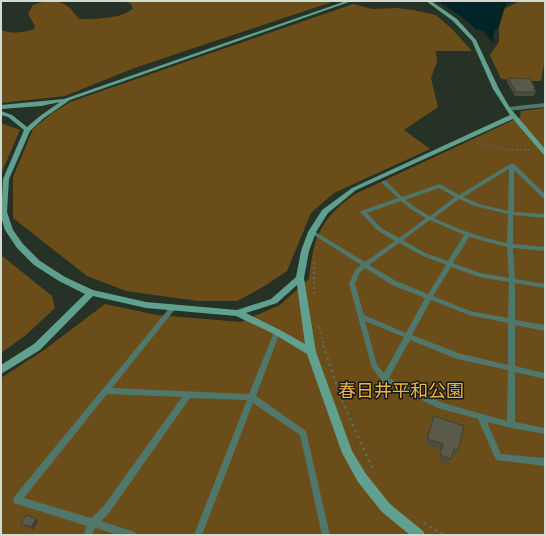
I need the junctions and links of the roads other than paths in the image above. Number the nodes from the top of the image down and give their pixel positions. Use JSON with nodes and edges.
{"nodes":[{"id":1,"x":350,"y":1,"type":"edge"},
{"id":2,"x":428,"y":1,"type":"edge"},
{"id":3,"x":68,"y":99,"type":"junction"},
{"id":4,"x":545,"y":105,"type":"edge"},
{"id":5,"x":1,"y":107,"type":"edge"},
{"id":6,"x":508,"y":109,"type":"junction"},
{"id":7,"x":1,"y":113,"type":"edge"},
{"id":8,"x":514,"y":116,"type":"junction"},
{"id":9,"x":27,"y":130,"type":"junction"},
{"id":10,"x":545,"y":153,"type":"edge"},
{"id":11,"x":512,"y":165,"type":"junction"},
{"id":12,"x":384,"y":182,"type":"dead end"},
{"id":13,"x":459,"y":197,"type":"junction"},
{"id":14,"x":545,"y":197,"type":"edge"},
{"id":15,"x":402,"y":198,"type":"junction"},
{"id":16,"x":510,"y":214,"type":"junction"},
{"id":17,"x":545,"y":216,"type":"edge"},
{"id":18,"x":430,"y":217,"type":"junction"},
{"id":19,"x":312,"y":232,"type":"junction"},
{"id":20,"x":468,"y":234,"type":"junction"},
{"id":21,"x":399,"y":240,"type":"junction"},
{"id":22,"x":510,"y":245,"type":"junction"},
{"id":23,"x":545,"y":249,"type":"edge"},
{"id":24,"x":365,"y":265,"type":"junction"},
{"id":25,"x":450,"y":265,"type":"junction"},
{"id":26,"x":300,"y":278,"type":"junction"},
{"id":27,"x":512,"y":280,"type":"junction"},
{"id":28,"x":545,"y":286,"type":"edge"},
{"id":29,"x":91,"y":292,"type":"junction"},
{"id":30,"x":429,"y":297,"type":"junction"},
{"id":31,"x":173,"y":308,"type":"junction"},
{"id":32,"x":237,"y":313,"type":"junction"},
{"id":33,"x":361,"y":317,"type":"junction"},
{"id":34,"x":512,"y":322,"type":"junction"},
{"id":35,"x":545,"y":328,"type":"edge"},
{"id":36,"x":277,"y":332,"type":"junction"},
{"id":37,"x":407,"y":336,"type":"junction"},
{"id":38,"x":311,"y":352,"type":"junction"},
{"id":39,"x":511,"y":369,"type":"junction"},
{"id":40,"x":1,"y":370,"type":"edge"},
{"id":41,"x":545,"y":376,"type":"edge"},
{"id":42,"x":385,"y":379,"type":"junction"},
{"id":43,"x":106,"y":391,"type":"junction"},
{"id":44,"x":188,"y":394,"type":"junction"},
{"id":45,"x":251,"y":397,"type":"junction"},
{"id":46,"x":481,"y":417,"type":"junction"},
{"id":47,"x":511,"y":425,"type":"junction"},
{"id":48,"x":545,"y":431,"type":"edge"},
{"id":49,"x":545,"y":462,"type":"edge"},
{"id":50,"x":93,"y":523,"type":"junction"},
{"id":51,"x":87,"y":535,"type":"edge"},
{"id":52,"x":132,"y":535,"type":"edge"},
{"id":53,"x":198,"y":535,"type":"edge"},
{"id":54,"x":326,"y":535,"type":"edge"},
{"id":55,"x":419,"y":535,"type":"edge"}],
"edges":[{"from":1,"to":3,"type":"street"},
{"from":2,"to":6,"type":"street"},
{"from":3,"to":5,"type":"street"},
{"from":3,"to":9,"type":"street"},
{"from":4,"to":6,"type":"street"},
{"from":6,"to":8,"type":"street"},
{"from":7,"to":9,"type":"street"},
{"from":8,"to":10,"type":"street"},
{"from":8,"to":19,"type":"street"},
{"from":9,"to":29,"type":"street"},
{"from":11,"to":13,"type":"lane"},
{"from":11,"to":14,"type":"lane"},
{"from":11,"to":16,"type":"lane"},
{"from":12,"to":15,"type":"lane"},
{"from":13,"to":15,"type":"lane"},
{"from":13,"to":16,"type":"lane"},
{"from":13,"to":18,"type":"lane"},
{"from":15,"to":18,"type":"lane"},
{"from":15,"to":21,"type":"lane"},
{"from":16,"to":17,"type":"lane"},
{"from":16,"to":22,"type":"lane"},
{"from":18,"to":20,"type":"lane"},
{"from":18,"to":21,"type":"lane"},
{"from":19,"to":24,"type":"lane"},
{"from":19,"to":26,"type":"street"},
{"from":20,"to":22,"type":"lane"},
{"from":20,"to":25,"type":"lane"},
{"from":21,"to":24,"type":"lane"},
{"from":21,"to":25,"type":"lane"},
{"from":22,"to":23,"type":"lane"},
{"from":22,"to":27,"type":"lane"},
{"from":24,"to":30,"type":"lane"},
{"from":24,"to":33,"type":"lane"},
{"from":25,"to":27,"type":"lane"},
{"from":25,"to":30,"type":"lane"},
{"from":26,"to":32,"type":"street"},
{"from":26,"to":38,"type":"street"},
{"from":27,"to":28,"type":"lane"},
{"from":27,"to":34,"type":"lane"},
{"from":29,"to":31,"type":"street"},
{"from":29,"to":40,"type":"street"},
{"from":30,"to":34,"type":"lane"},
{"from":30,"to":37,"type":"lane"},
{"from":31,"to":32,"type":"street"},
{"from":31,"to":43,"type":"lane"},
{"from":32,"to":36,"type":"street"},
{"from":33,"to":37,"type":"lane"},
{"from":33,"to":42,"type":"lane"},
{"from":34,"to":35,"type":"lane"},
{"from":34,"to":39,"type":"lane"},
{"from":36,"to":38,"type":"street"},
{"from":36,"to":45,"type":"lane"},
{"from":37,"to":39,"type":"lane"},
{"from":37,"to":42,"type":"lane"},
{"from":38,"to":55,"type":"street"},
{"from":39,"to":41,"type":"lane"},
{"from":39,"to":47,"type":"lane"},
{"from":42,"to":46,"type":"lane"},
{"from":43,"to":44,"type":"lane"},
{"from":43,"to":50,"type":"lane"},
{"from":44,"to":45,"type":"lane"},
{"from":44,"to":50,"type":"lane"},
{"from":45,"to":53,"type":"lane"},
{"from":45,"to":54,"type":"lane"},
{"from":46,"to":47,"type":"lane"},
{"from":46,"to":49,"type":"lane"},
{"from":47,"to":48,"type":"lane"},
{"from":50,"to":51,"type":"lane"},
{"from":50,"to":52,"type":"lane"}]}
